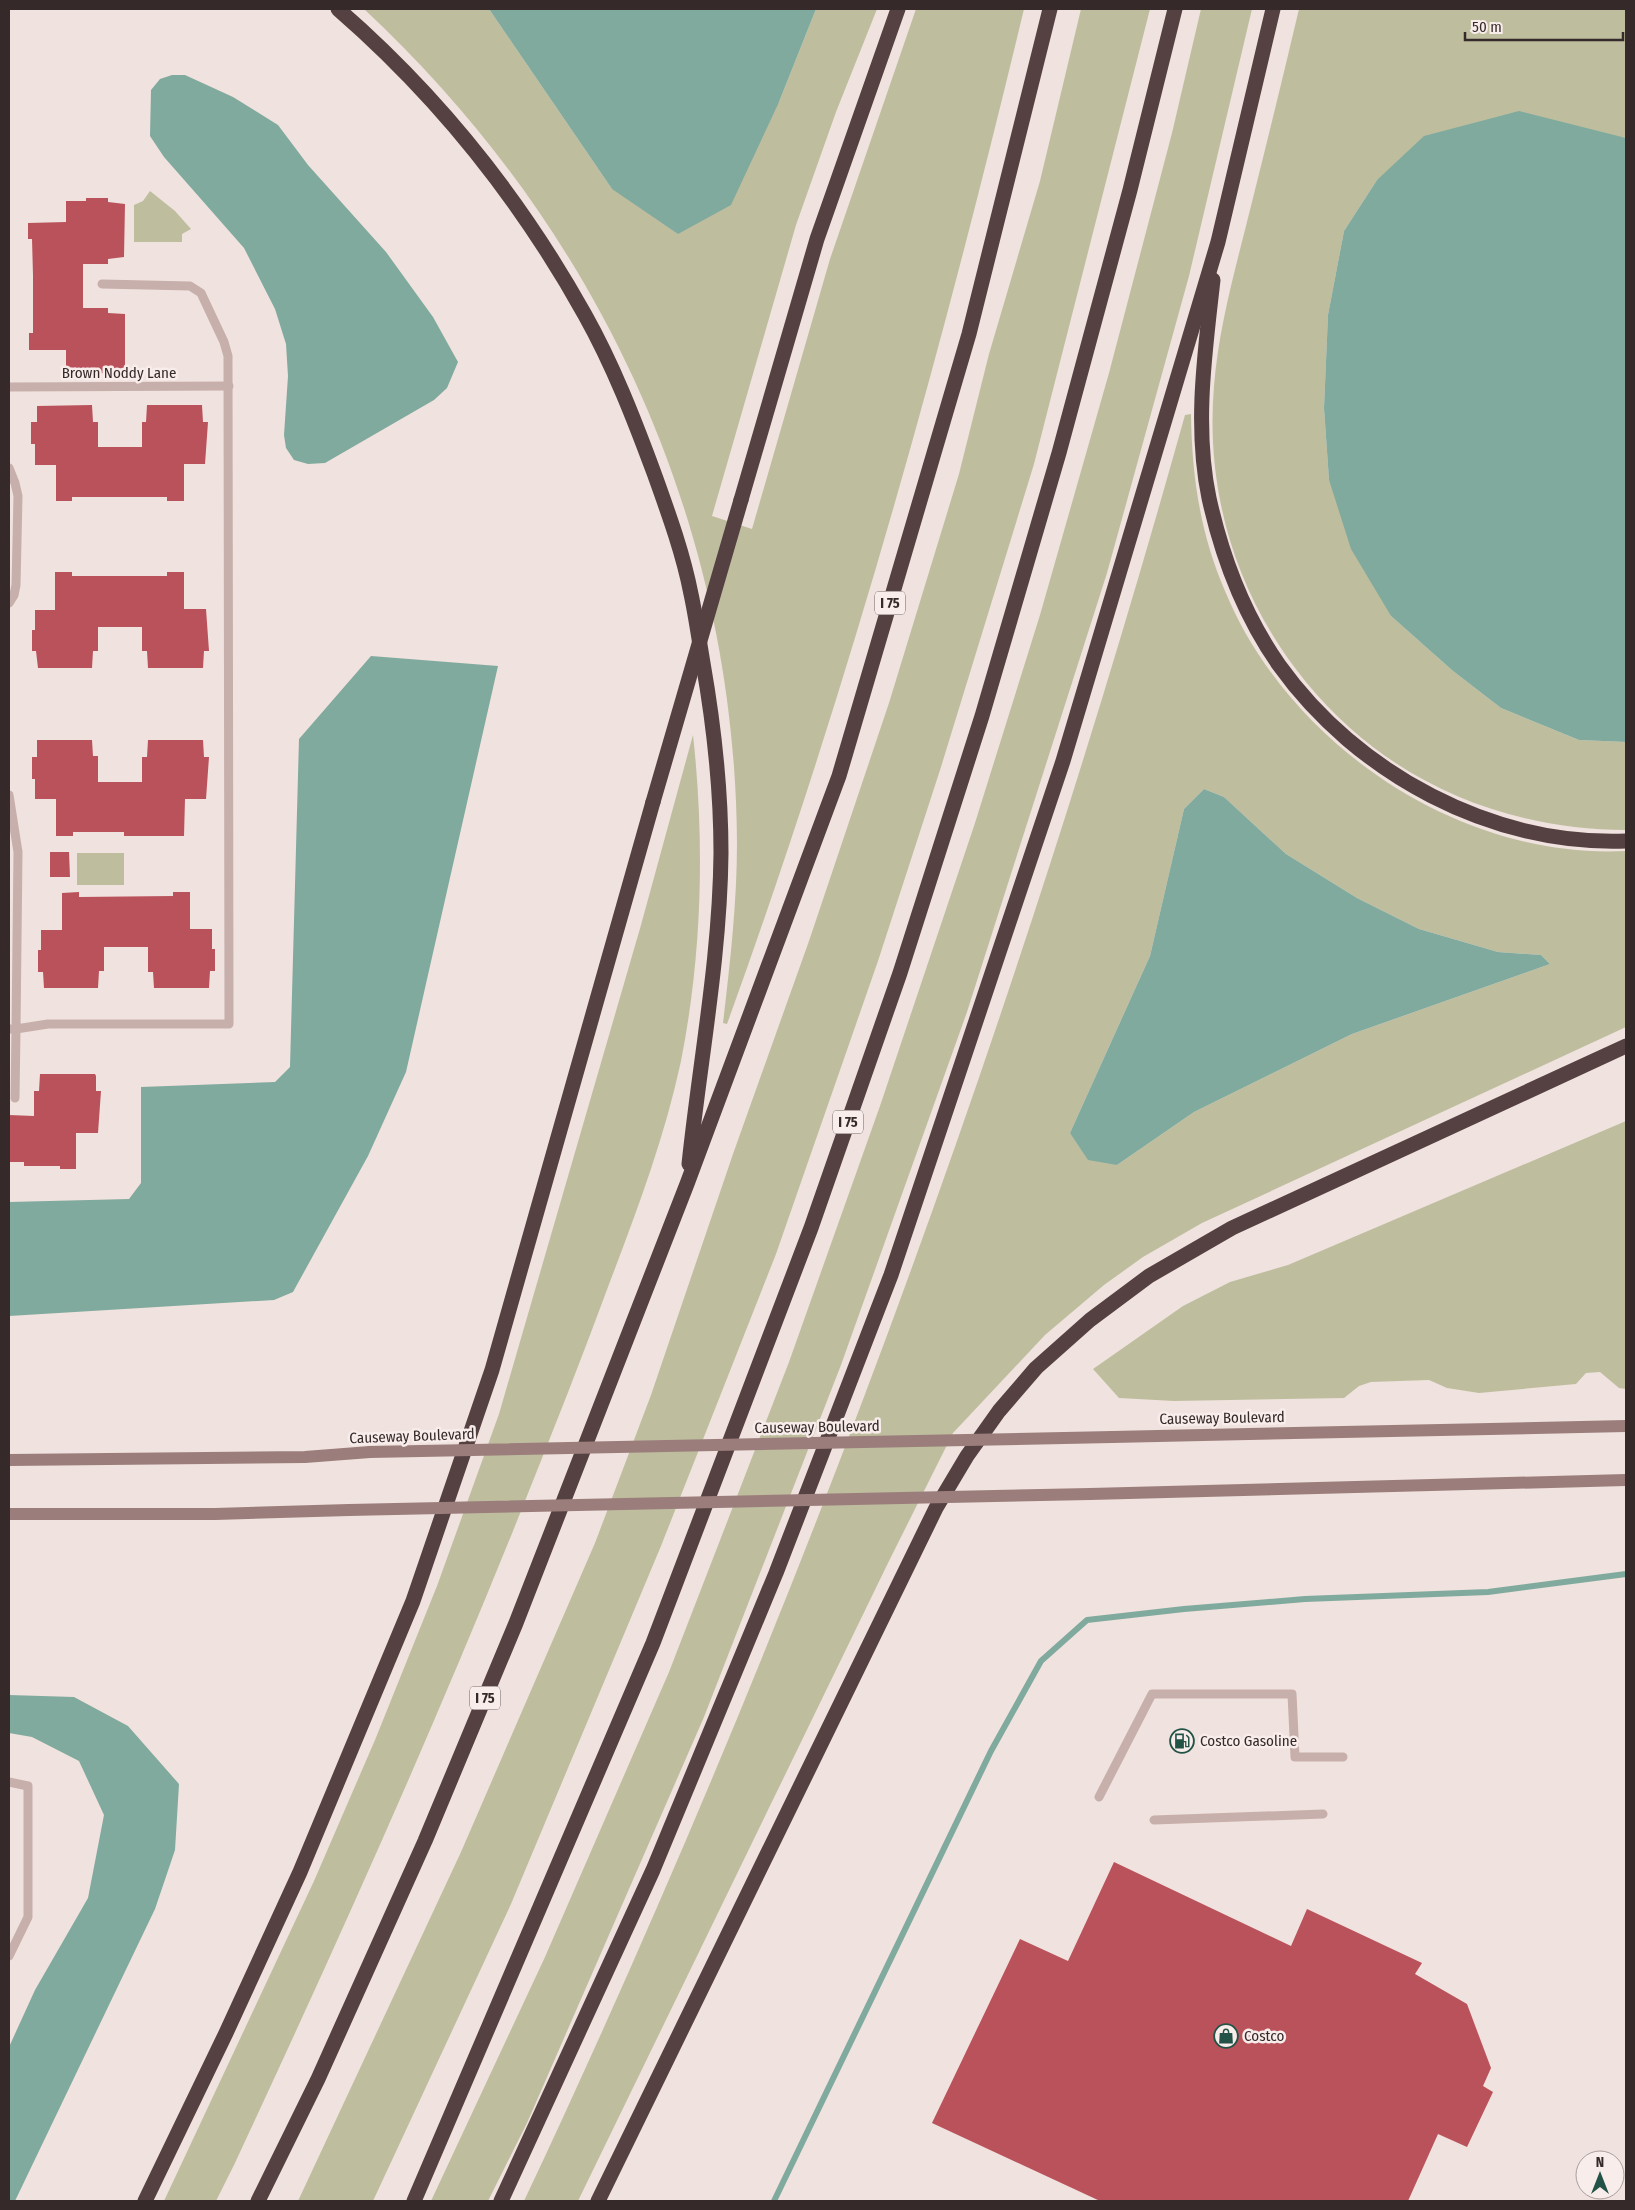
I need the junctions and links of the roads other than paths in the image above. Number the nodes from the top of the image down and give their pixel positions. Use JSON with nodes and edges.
{"nodes":[{"id":1,"x":338,"y":9,"type":"edge"},
{"id":2,"x":898,"y":9,"type":"edge"},
{"id":3,"x":1050,"y":9,"type":"edge"},
{"id":4,"x":1175,"y":9,"type":"edge"},
{"id":5,"x":1273,"y":9,"type":"edge"},
{"id":6,"x":1218,"y":242,"type":"junction"},
{"id":7,"x":102,"y":284,"type":"dead end"},
{"id":8,"x":230,"y":386,"type":"junction"},
{"id":9,"x":9,"y":387,"type":"edge"},
{"id":10,"x":9,"y":468,"type":"edge"},
{"id":11,"x":13,"y":553,"type":"edge"},
{"id":12,"x":9,"y":603,"type":"edge"},
{"id":13,"x":9,"y":794,"type":"edge"},
{"id":14,"x":1626,"y":841,"type":"edge"},
{"id":15,"x":12,"y":1029,"type":"edge"},
{"id":16,"x":1626,"y":1046,"type":"edge"},
{"id":17,"x":15,"y":1098,"type":"dead end"},
{"id":18,"x":687,"y":1184,"type":"junction"},
{"id":19,"x":1626,"y":1426,"type":"edge"},
{"id":20,"x":9,"y":1460,"type":"edge"},
{"id":21,"x":1626,"y":1480,"type":"edge"},
{"id":22,"x":9,"y":1514,"type":"edge"},
{"id":23,"x":1343,"y":1757,"type":"dead end"},
{"id":24,"x":9,"y":1782,"type":"edge"},
{"id":25,"x":1099,"y":1796,"type":"dead end"},
{"id":26,"x":1323,"y":1814,"type":"dead end"},
{"id":27,"x":1154,"y":1820,"type":"dead end"},
{"id":28,"x":13,"y":1941,"type":"edge"},
{"id":29,"x":9,"y":1956,"type":"edge"},
{"id":30,"x":145,"y":2201,"type":"edge"},
{"id":31,"x":258,"y":2201,"type":"edge"},
{"id":32,"x":414,"y":2201,"type":"edge"},
{"id":33,"x":501,"y":2201,"type":"edge"},
{"id":34,"x":598,"y":2201,"type":"edge"}],
"edges":[{"from":1,"to":18,"type":"highway"},
{"from":2,"to":30,"type":"highway","bridge":true},
{"from":3,"to":18,"type":"highway","number":"I 75"},
{"from":4,"to":32,"type":"highway","number":"I 75"},
{"from":5,"to":6,"type":"highway"},
{"from":6,"to":14,"type":"highway"},
{"from":6,"to":33,"type":"highway"},
{"from":7,"to":8,"type":"lane"},
{"from":8,"to":9,"type":"lane","name":"Brown Noddy Lane"},
{"from":8,"to":15,"type":"lane"},
{"from":10,"to":11,"type":"lane"},
{"from":11,"to":12,"type":"lane"},
{"from":13,"to":15,"type":"lane"},
{"from":15,"to":17,"type":"lane"},
{"from":16,"to":34,"type":"highway"},
{"from":18,"to":31,"type":"highway","number":"I 75"},
{"from":19,"to":20,"type":"main road","name":"Causeway Boulevard","bridge":true},
{"from":21,"to":22,"type":"main road","bridge":true},
{"from":23,"to":25,"type":"lane"},
{"from":24,"to":28,"type":"lane"},
{"from":26,"to":27,"type":"lane"},
{"from":28,"to":29,"type":"lane"}]}
